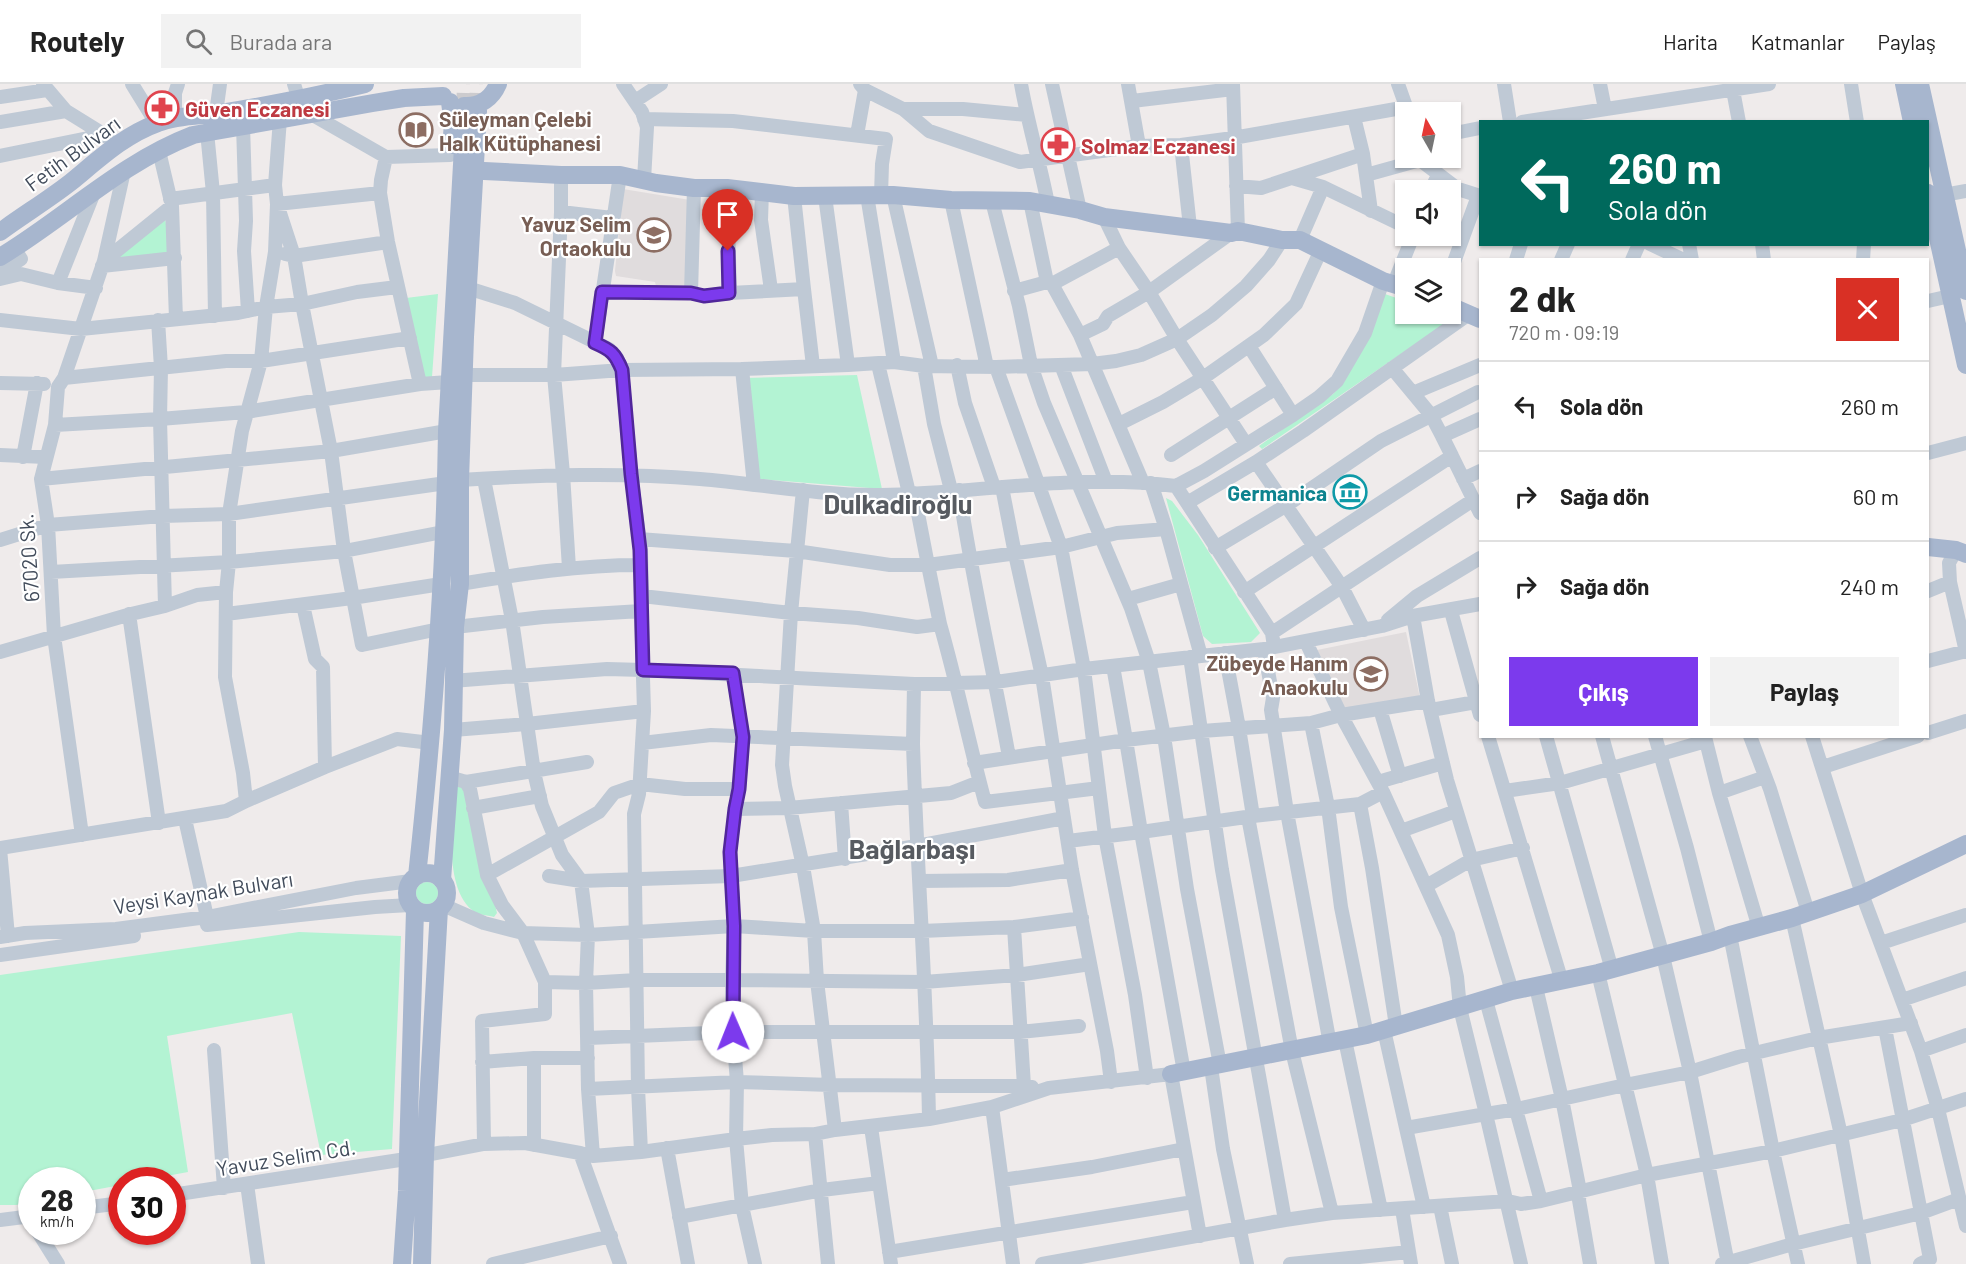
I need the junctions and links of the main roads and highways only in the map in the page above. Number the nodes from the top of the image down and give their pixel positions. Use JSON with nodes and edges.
{"nodes":[{"id":1,"x":365,"y":84,"type":"edge"},
{"id":2,"x":1904,"y":84,"type":"edge"},
{"id":3,"x":1920,"y":84,"type":"edge"},
{"id":4,"x":344,"y":87,"type":"edge"},
{"id":5,"x":297,"y":92,"type":"edge"},
{"id":6,"x":474,"y":96,"type":"edge"},
{"id":7,"x":1912,"y":120,"type":"edge"},
{"id":8,"x":1925,"y":120,"type":"edge"},
{"id":9,"x":164,"y":121,"type":"junction"},
{"id":10,"x":1929,"y":146,"type":"edge"},
{"id":11,"x":166,"y":147,"type":"junction"},
{"id":12,"x":100,"y":157,"type":"junction"},
{"id":13,"x":484,"y":171,"type":"junction"},
{"id":14,"x":119,"y":174,"type":"junction"},
{"id":15,"x":1936,"y":194,"type":"edge"},
{"id":16,"x":0,"y":232,"type":"edge"},
{"id":17,"x":7,"y":253,"type":"edge"},
{"id":18,"x":1394,"y":284,"type":"edge"},
{"id":19,"x":1961,"y":284,"type":"edge"},
{"id":20,"x":1461,"y":310,"type":"edge"},
{"id":21,"x":1475,"y":316,"type":"edge"},
{"id":22,"x":458,"y":338,"type":"junction"},
{"id":23,"x":1966,"y":364,"type":"edge"},
{"id":24,"x":457,"y":379,"type":"junction"},
{"id":25,"x":453,"y":482,"type":"junction"},
{"id":26,"x":1929,"y":547,"type":"edge"},
{"id":27,"x":1961,"y":552,"type":"edge"},
{"id":28,"x":447,"y":628,"type":"junction"},
{"id":29,"x":1966,"y":844,"type":"edge"},
{"id":30,"x":414,"y":878,"type":"junction"},
{"id":31,"x":442,"y":880,"type":"junction"},
{"id":32,"x":441,"y":907,"type":"junction"},
{"id":33,"x":413,"y":908,"type":"junction"},
{"id":34,"x":1178,"y":1073,"type":"road end"},
{"id":35,"x":402,"y":1264,"type":"edge"},
{"id":36,"x":422,"y":1264,"type":"edge"}],
"edges":[{"from":1,"to":4,"type":"main road"},
{"from":2,"to":7,"type":"main road"},
{"from":3,"to":8,"type":"main road"},
{"from":4,"to":5,"type":"main road"},
{"from":5,"to":9,"type":"main road"},
{"from":6,"to":11,"type":"main road","name":"Fetih Bulvarı"},
{"from":6,"to":13,"type":"main road"},
{"from":6,"to":22,"type":"main road"},
{"from":6,"to":22,"type":"main road"},
{"from":9,"to":11,"type":"main road"},
{"from":9,"to":12,"type":"main road","name":"Fetih Bulvarı"},
{"from":10,"to":15,"type":"main road"},
{"from":11,"to":14,"type":"main road","name":"Fetih Bulvarı"},
{"from":12,"to":14,"type":"main road"},
{"from":12,"to":16,"type":"main road","name":"Fetih Bulvarı"},
{"from":13,"to":18,"type":"main road"},
{"from":13,"to":22,"type":"main road"},
{"from":14,"to":17,"type":"main road","name":"Fetih Bulvarı"},
{"from":15,"to":19,"type":"main road"},
{"from":15,"to":19,"type":"main road"},
{"from":19,"to":23,"type":"main road"},
{"from":20,"to":21,"type":"main road"},
{"from":22,"to":24,"type":"main road"},
{"from":24,"to":25,"type":"main road"},
{"from":24,"to":25,"type":"main road"},
{"from":25,"to":28,"type":"main road"},
{"from":25,"to":28,"type":"main road"},
{"from":26,"to":27,"type":"main road"},
{"from":28,"to":30,"type":"main road"},
{"from":28,"to":31,"type":"main road"},
{"from":29,"to":34,"type":"main road"},
{"from":30,"to":31,"type":"main road"},
{"from":30,"to":33,"type":"main road"},
{"from":31,"to":32,"type":"main road"},
{"from":32,"to":33,"type":"main road"},
{"from":32,"to":36,"type":"main road"},
{"from":33,"to":35,"type":"main road"}]}
